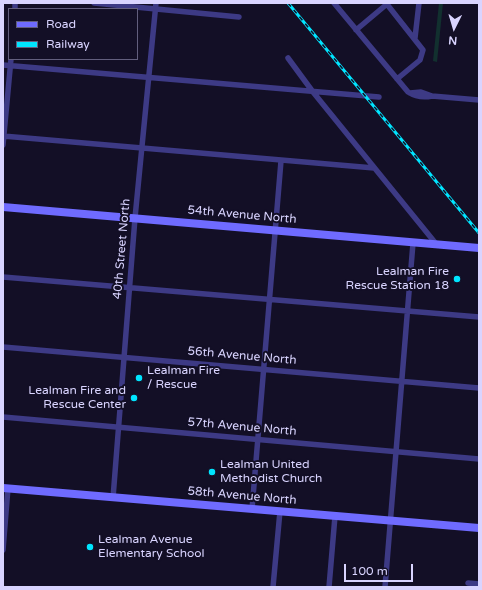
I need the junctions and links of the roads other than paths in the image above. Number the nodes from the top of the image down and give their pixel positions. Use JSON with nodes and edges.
{"nodes":[{"id":1,"x":94,"y":3,"type":"edge"},
{"id":2,"x":334,"y":3,"type":"edge"},
{"id":3,"x":419,"y":3,"type":"edge"},
{"id":4,"x":386,"y":4,"type":"edge"},
{"id":5,"x":156,"y":6,"type":"edge"},
{"id":6,"x":238,"y":17,"type":"dead end"},
{"id":7,"x":356,"y":30,"type":"junction"},
{"id":8,"x":415,"y":38,"type":"junction"},
{"id":9,"x":288,"y":58,"type":"dead end"},
{"id":10,"x":11,"y":60,"type":"edge"},
{"id":11,"x":3,"y":65,"type":"edge"},
{"id":12,"x":10,"y":66,"type":"junction"},
{"id":13,"x":149,"y":78,"type":"junction"},
{"id":14,"x":397,"y":79,"type":"junction"},
{"id":15,"x":313,"y":92,"type":"junction"},
{"id":16,"x":379,"y":97,"type":"dead end"},
{"id":17,"x":479,"y":100,"type":"edge"},
{"id":18,"x":3,"y":136,"type":"edge"},
{"id":19,"x":3,"y":146,"type":"edge"},
{"id":20,"x":142,"y":149,"type":"junction"},
{"id":21,"x":280,"y":161,"type":"junction"},
{"id":22,"x":374,"y":168,"type":"junction"},
{"id":23,"x":3,"y":207,"type":"edge"},
{"id":24,"x":135,"y":218,"type":"junction"},
{"id":25,"x":275,"y":230,"type":"junction"},
{"id":26,"x":413,"y":242,"type":"junction"},
{"id":27,"x":437,"y":245,"type":"junction"},
{"id":28,"x":479,"y":248,"type":"edge"},
{"id":29,"x":3,"y":277,"type":"edge"},
{"id":30,"x":129,"y":288,"type":"junction"},
{"id":31,"x":270,"y":300,"type":"junction"},
{"id":32,"x":408,"y":312,"type":"junction"},
{"id":33,"x":479,"y":317,"type":"edge"},
{"id":34,"x":3,"y":347,"type":"edge"},
{"id":35,"x":123,"y":356,"type":"junction"},
{"id":36,"x":264,"y":370,"type":"junction"},
{"id":37,"x":403,"y":382,"type":"junction"},
{"id":38,"x":479,"y":388,"type":"edge"},
{"id":39,"x":3,"y":417,"type":"edge"},
{"id":40,"x":118,"y":426,"type":"junction"},
{"id":41,"x":258,"y":439,"type":"junction"},
{"id":42,"x":397,"y":452,"type":"junction"},
{"id":43,"x":479,"y":459,"type":"edge"},
{"id":44,"x":6,"y":488,"type":"edge"},
{"id":45,"x":113,"y":498,"type":"junction"},
{"id":46,"x":252,"y":509,"type":"junction"},
{"id":47,"x":280,"y":511,"type":"junction"},
{"id":48,"x":336,"y":516,"type":"junction"},
{"id":49,"x":391,"y":521,"type":"junction"},
{"id":50,"x":479,"y":528,"type":"edge"},
{"id":51,"x":3,"y":550,"type":"edge"},
{"id":52,"x":468,"y":583,"type":"dead end"},
{"id":53,"x":479,"y":584,"type":"edge"},
{"id":54,"x":273,"y":587,"type":"edge"},
{"id":55,"x":329,"y":587,"type":"edge"},
{"id":56,"x":386,"y":587,"type":"edge"}],
"edges":[{"from":1,"to":5,"type":"street"},
{"from":2,"to":7,"type":"street"},
{"from":3,"to":8,"type":"street"},
{"from":4,"to":7,"type":"street"},
{"from":4,"to":8,"type":"street"},
{"from":5,"to":6,"type":"street"},
{"from":5,"to":13,"type":"street","name":"40th Street North"},
{"from":7,"to":14,"type":"street"},
{"from":8,"to":14,"type":"street"},
{"from":9,"to":15,"type":"street"},
{"from":10,"to":12,"type":"street"},
{"from":11,"to":12,"type":"street"},
{"from":12,"to":13,"type":"street"},
{"from":12,"to":18,"type":"street"},
{"from":13,"to":15,"type":"street"},
{"from":13,"to":20,"type":"street","name":"40th Street North"},
{"from":14,"to":17,"type":"street"},
{"from":15,"to":16,"type":"street"},
{"from":15,"to":22,"type":"street"},
{"from":18,"to":19,"type":"street"},
{"from":18,"to":20,"type":"street"},
{"from":20,"to":21,"type":"street"},
{"from":20,"to":24,"type":"street","name":"40th Street North"},
{"from":21,"to":22,"type":"street"},
{"from":21,"to":25,"type":"street"},
{"from":22,"to":27,"type":"street"},
{"from":23,"to":24,"type":"main road","name":"54th Avenue North"},
{"from":24,"to":25,"type":"main road","name":"54th Avenue North"},
{"from":24,"to":30,"type":"street","name":"40th Street North"},
{"from":25,"to":26,"type":"main road","name":"54th Avenue North"},
{"from":25,"to":31,"type":"street"},
{"from":26,"to":27,"type":"main road","name":"54th Avenue North"},
{"from":26,"to":32,"type":"street"},
{"from":27,"to":28,"type":"main road","name":"54th Avenue North"},
{"from":29,"to":30,"type":"street"},
{"from":30,"to":31,"type":"street"},
{"from":30,"to":35,"type":"street","name":"40th Street North"},
{"from":31,"to":32,"type":"street"},
{"from":31,"to":36,"type":"street"},
{"from":32,"to":33,"type":"street"},
{"from":32,"to":37,"type":"street"},
{"from":34,"to":35,"type":"street","name":"56th Avenue North"},
{"from":35,"to":36,"type":"street","name":"56th Avenue North"},
{"from":35,"to":40,"type":"street","name":"40th Street North"},
{"from":36,"to":37,"type":"street","name":"56th Avenue North"},
{"from":36,"to":41,"type":"street"},
{"from":37,"to":38,"type":"street","name":"56th Avenue North"},
{"from":37,"to":42,"type":"street"},
{"from":39,"to":40,"type":"street","name":"57th Avenue North"},
{"from":40,"to":41,"type":"street","name":"57th Avenue North"},
{"from":40,"to":45,"type":"street","name":"40th Street North"},
{"from":41,"to":42,"type":"street","name":"57th Avenue North"},
{"from":41,"to":46,"type":"street"},
{"from":42,"to":43,"type":"street","name":"57th Avenue North"},
{"from":42,"to":49,"type":"street"},
{"from":44,"to":45,"type":"main road","name":"58th Avenue North"},
{"from":44,"to":51,"type":"street"},
{"from":45,"to":46,"type":"main road","name":"58th Avenue North"},
{"from":46,"to":47,"type":"main road","name":"58th Avenue North"},
{"from":47,"to":48,"type":"main road","name":"58th Avenue North"},
{"from":47,"to":54,"type":"street"},
{"from":48,"to":49,"type":"main road","name":"58th Avenue North"},
{"from":48,"to":55,"type":"street"},
{"from":49,"to":50,"type":"main road","name":"58th Avenue North"},
{"from":49,"to":56,"type":"street"},
{"from":52,"to":53,"type":"street"}]}
